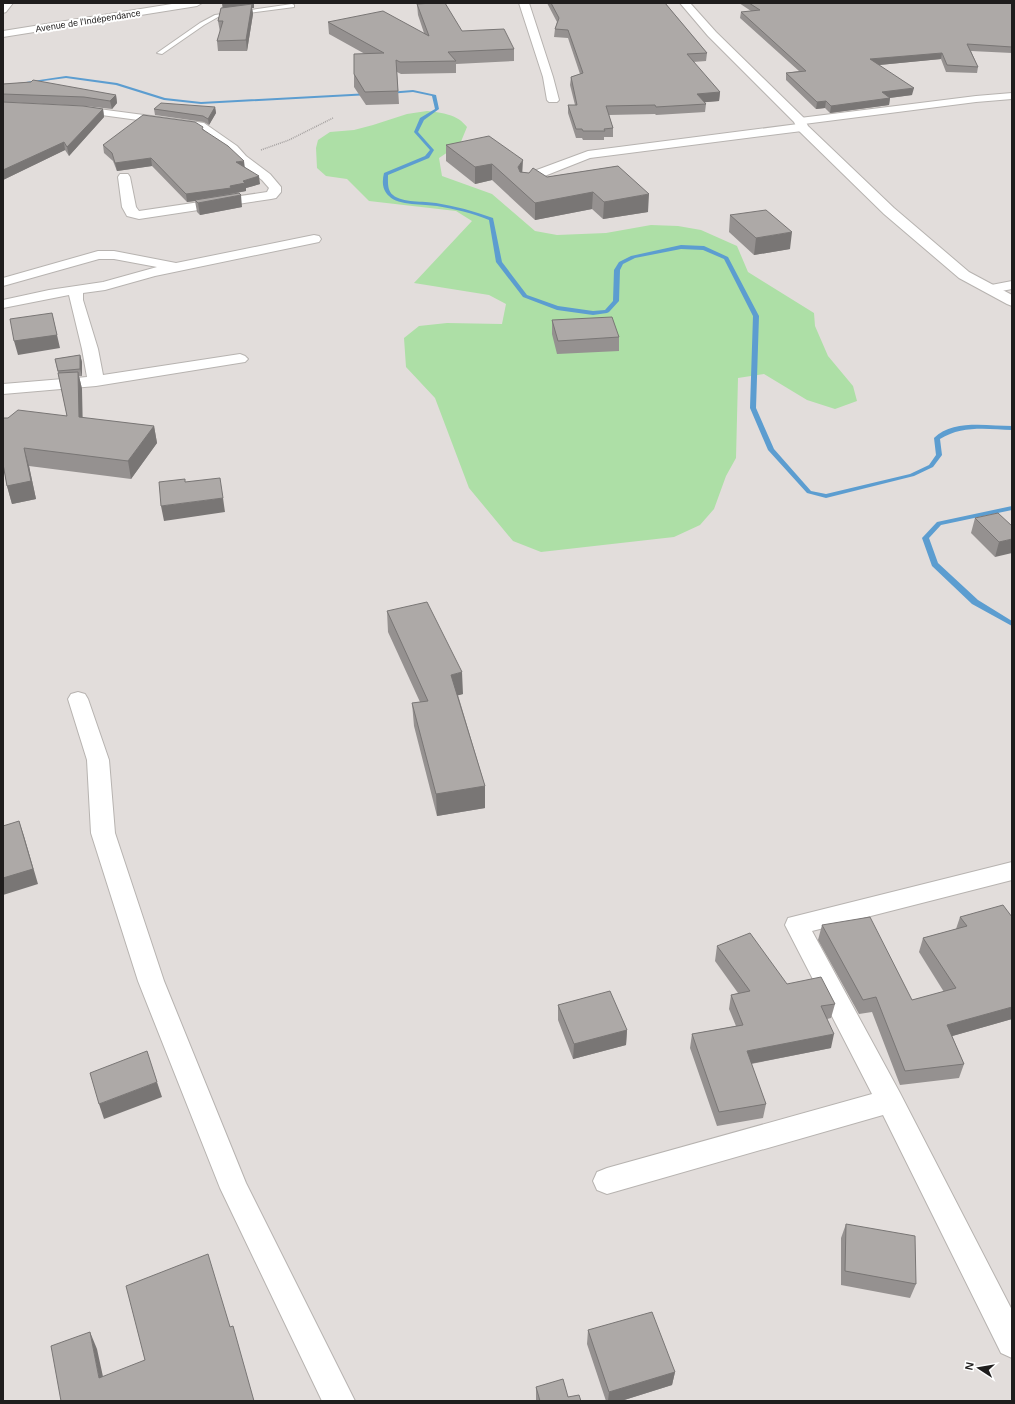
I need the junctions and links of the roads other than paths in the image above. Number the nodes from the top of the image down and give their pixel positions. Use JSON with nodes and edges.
{"nodes":[{"id":1,"x":8,"y":3,"type":"edge"},
{"id":2,"x":168,"y":3,"type":"edge"},
{"id":3,"x":197,"y":3,"type":"edge"},
{"id":4,"x":524,"y":3,"type":"edge"},
{"id":5,"x":685,"y":3,"type":"edge"},
{"id":6,"x":292,"y":6,"type":"dead end"},
{"id":7,"x":3,"y":10,"type":"edge"},
{"id":8,"x":3,"y":26,"type":"edge"},
{"id":9,"x":3,"y":34,"type":"edge"},
{"id":10,"x":160,"y":53,"type":"dead end"},
{"id":11,"x":1012,"y":96,"type":"edge"},
{"id":12,"x":553,"y":100,"type":"dead end"},
{"id":13,"x":64,"y":108,"type":"edge"},
{"id":14,"x":801,"y":124,"type":"junction"},
{"id":15,"x":124,"y":177,"type":"dead end"},
{"id":16,"x":524,"y":185,"type":"edge"},
{"id":17,"x":314,"y":239,"type":"dead end"},
{"id":18,"x":177,"y":267,"type":"junction"},
{"id":19,"x":3,"y":282,"type":"edge"},
{"id":20,"x":1012,"y":285,"type":"edge"},
{"id":21,"x":991,"y":289,"type":"junction"},
{"id":22,"x":76,"y":291,"type":"junction"},
{"id":23,"x":1012,"y":301,"type":"edge"},
{"id":24,"x":3,"y":304,"type":"edge"},
{"id":25,"x":240,"y":359,"type":"dead end"},
{"id":26,"x":96,"y":381,"type":"junction"},
{"id":27,"x":3,"y":388,"type":"edge"},
{"id":28,"x":78,"y":699,"type":"dead end"},
{"id":29,"x":1012,"y":871,"type":"edge"},
{"id":30,"x":890,"y":1101,"type":"junction"},
{"id":31,"x":607,"y":1181,"type":"dead end"},
{"id":32,"x":1012,"y":1342,"type":"edge"},
{"id":33,"x":339,"y":1401,"type":"edge"}],
"edges":[{"from":1,"to":7,"type":"street"},
{"from":2,"to":8,"type":"street","name":"Avenue de l'Indépendance"},
{"from":3,"to":9,"type":"street","name":"Avenue de l'Indépendance"},
{"from":4,"to":12,"type":"street"},
{"from":5,"to":14,"type":"street"},
{"from":6,"to":10,"type":"lane"},
{"from":11,"to":14,"type":"street"},
{"from":13,"to":15,"type":"street"},
{"from":14,"to":16,"type":"street"},
{"from":14,"to":21,"type":"street"},
{"from":17,"to":18,"type":"street"},
{"from":18,"to":19,"type":"street"},
{"from":18,"to":22,"type":"street"},
{"from":20,"to":21,"type":"street"},
{"from":21,"to":23,"type":"street"},
{"from":22,"to":24,"type":"street"},
{"from":22,"to":26,"type":"street"},
{"from":25,"to":26,"type":"street"},
{"from":26,"to":27,"type":"street"},
{"from":28,"to":33,"type":"street"},
{"from":29,"to":30,"type":"street"},
{"from":30,"to":31,"type":"street"},
{"from":30,"to":32,"type":"street"}]}
